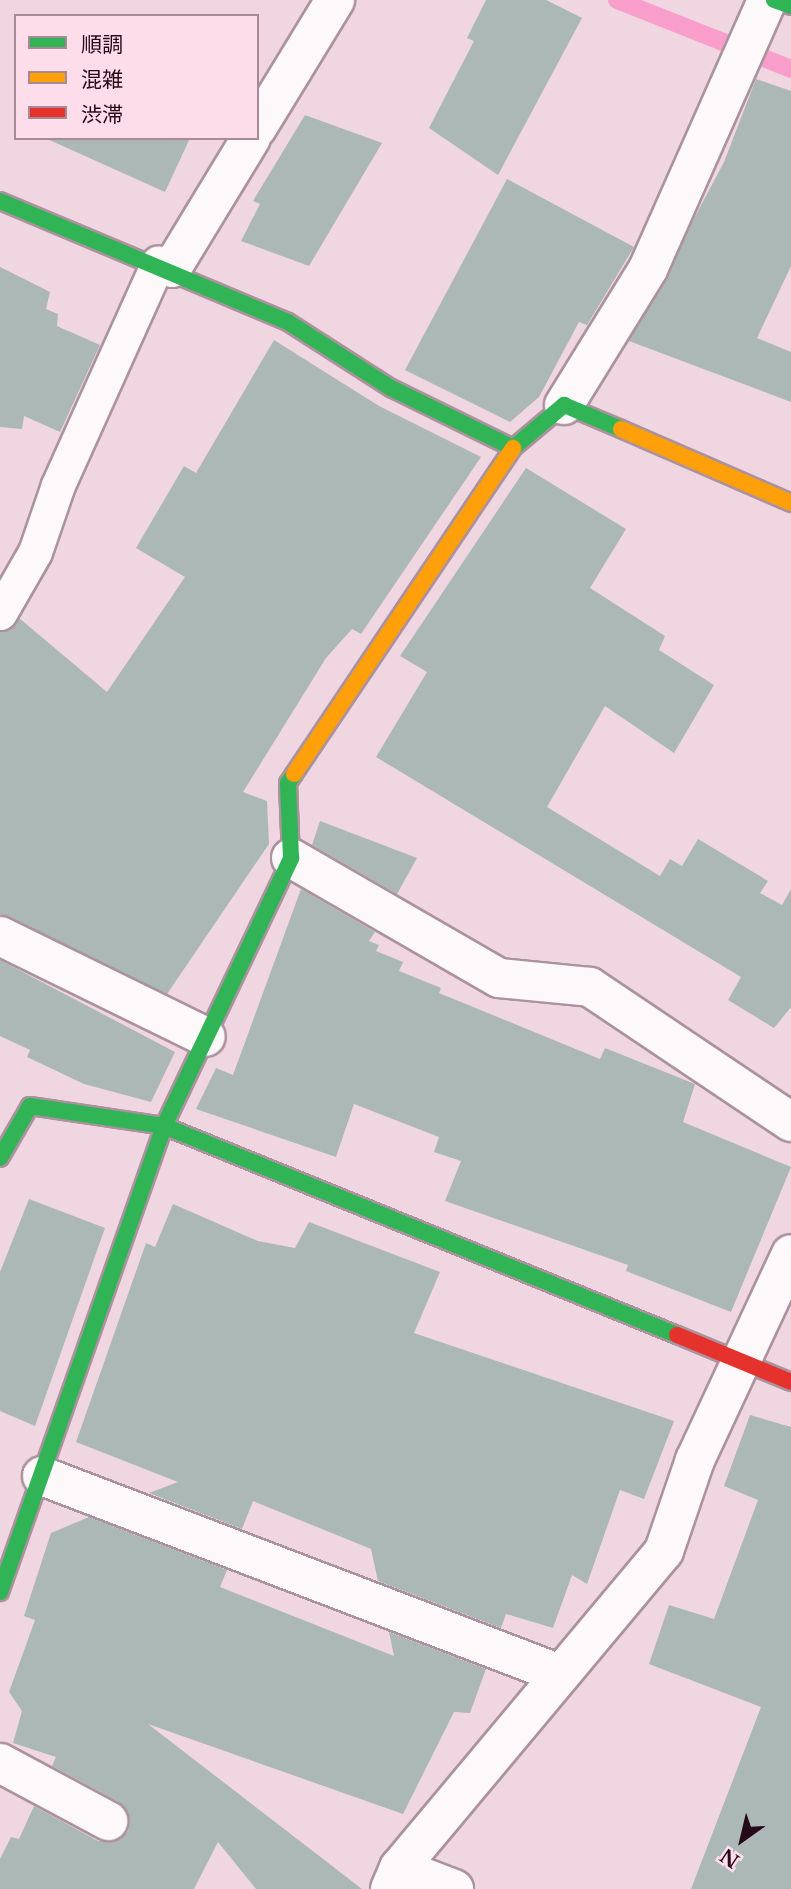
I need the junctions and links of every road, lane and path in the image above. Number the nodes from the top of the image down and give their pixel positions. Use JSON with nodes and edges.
{"nodes":[{"id":1,"x":335,"y":0,"type":"edge"},
{"id":2,"x":767,"y":0,"type":"edge"},
{"id":3,"x":774,"y":0,"type":"edge"},
{"id":4,"x":791,"y":6,"type":"edge"},
{"id":5,"x":259,"y":125,"type":"edge"},
{"id":6,"x":250,"y":140,"type":"edge"},
{"id":7,"x":0,"y":201,"type":"edge"},
{"id":8,"x":165,"y":265,"type":"junction"},
{"id":9,"x":564,"y":405,"type":"junction"},
{"id":10,"x":513,"y":448,"type":"junction"},
{"id":11,"x":791,"y":503,"type":"edge"},
{"id":12,"x":0,"y":613,"type":"edge"},
{"id":13,"x":291,"y":858,"type":"junction"},
{"id":14,"x":0,"y":936,"type":"edge"},
{"id":15,"x":206,"y":1037,"type":"junction"},
{"id":16,"x":791,"y":1122,"type":"edge"},
{"id":17,"x":164,"y":1126,"type":"junction"},
{"id":18,"x":0,"y":1158,"type":"edge"},
{"id":19,"x":791,"y":1254,"type":"edge"},
{"id":20,"x":742,"y":1363,"type":"junction"},
{"id":21,"x":791,"y":1382,"type":"edge"},
{"id":22,"x":42,"y":1476,"type":"junction"},
{"id":23,"x":0,"y":1592,"type":"edge"},
{"id":24,"x":560,"y":1674,"type":"junction"},
{"id":25,"x":4,"y":1774,"type":"edge"},
{"id":26,"x":108,"y":1821,"type":"dead end"},
{"id":27,"x":395,"y":1878,"type":"edge"},
{"id":28,"x":454,"y":1889,"type":"edge"}],
"edges":[{"from":1,"to":5,"type":"street"},
{"from":2,"to":9,"type":"street"},
{"from":3,"to":4,"type":"street"},
{"from":6,"to":8,"type":"street"},
{"from":7,"to":8,"type":"street"},
{"from":8,"to":10,"type":"street"},
{"from":8,"to":12,"type":"lane"},
{"from":9,"to":10,"type":"street"},
{"from":9,"to":11,"type":"street"},
{"from":10,"to":13,"type":"street"},
{"from":13,"to":15,"type":"street"},
{"from":13,"to":16,"type":"street"},
{"from":14,"to":15,"type":"street"},
{"from":15,"to":17,"type":"street"},
{"from":17,"to":18,"type":"street"},
{"from":17,"to":20,"type":"street"},
{"from":17,"to":22,"type":"street"},
{"from":19,"to":20,"type":"street"},
{"from":20,"to":21,"type":"street"},
{"from":20,"to":24,"type":"street"},
{"from":22,"to":23,"type":"street"},
{"from":22,"to":24,"type":"street"},
{"from":24,"to":27,"type":"street"},
{"from":25,"to":26,"type":"street"},
{"from":27,"to":28,"type":"street"}]}
